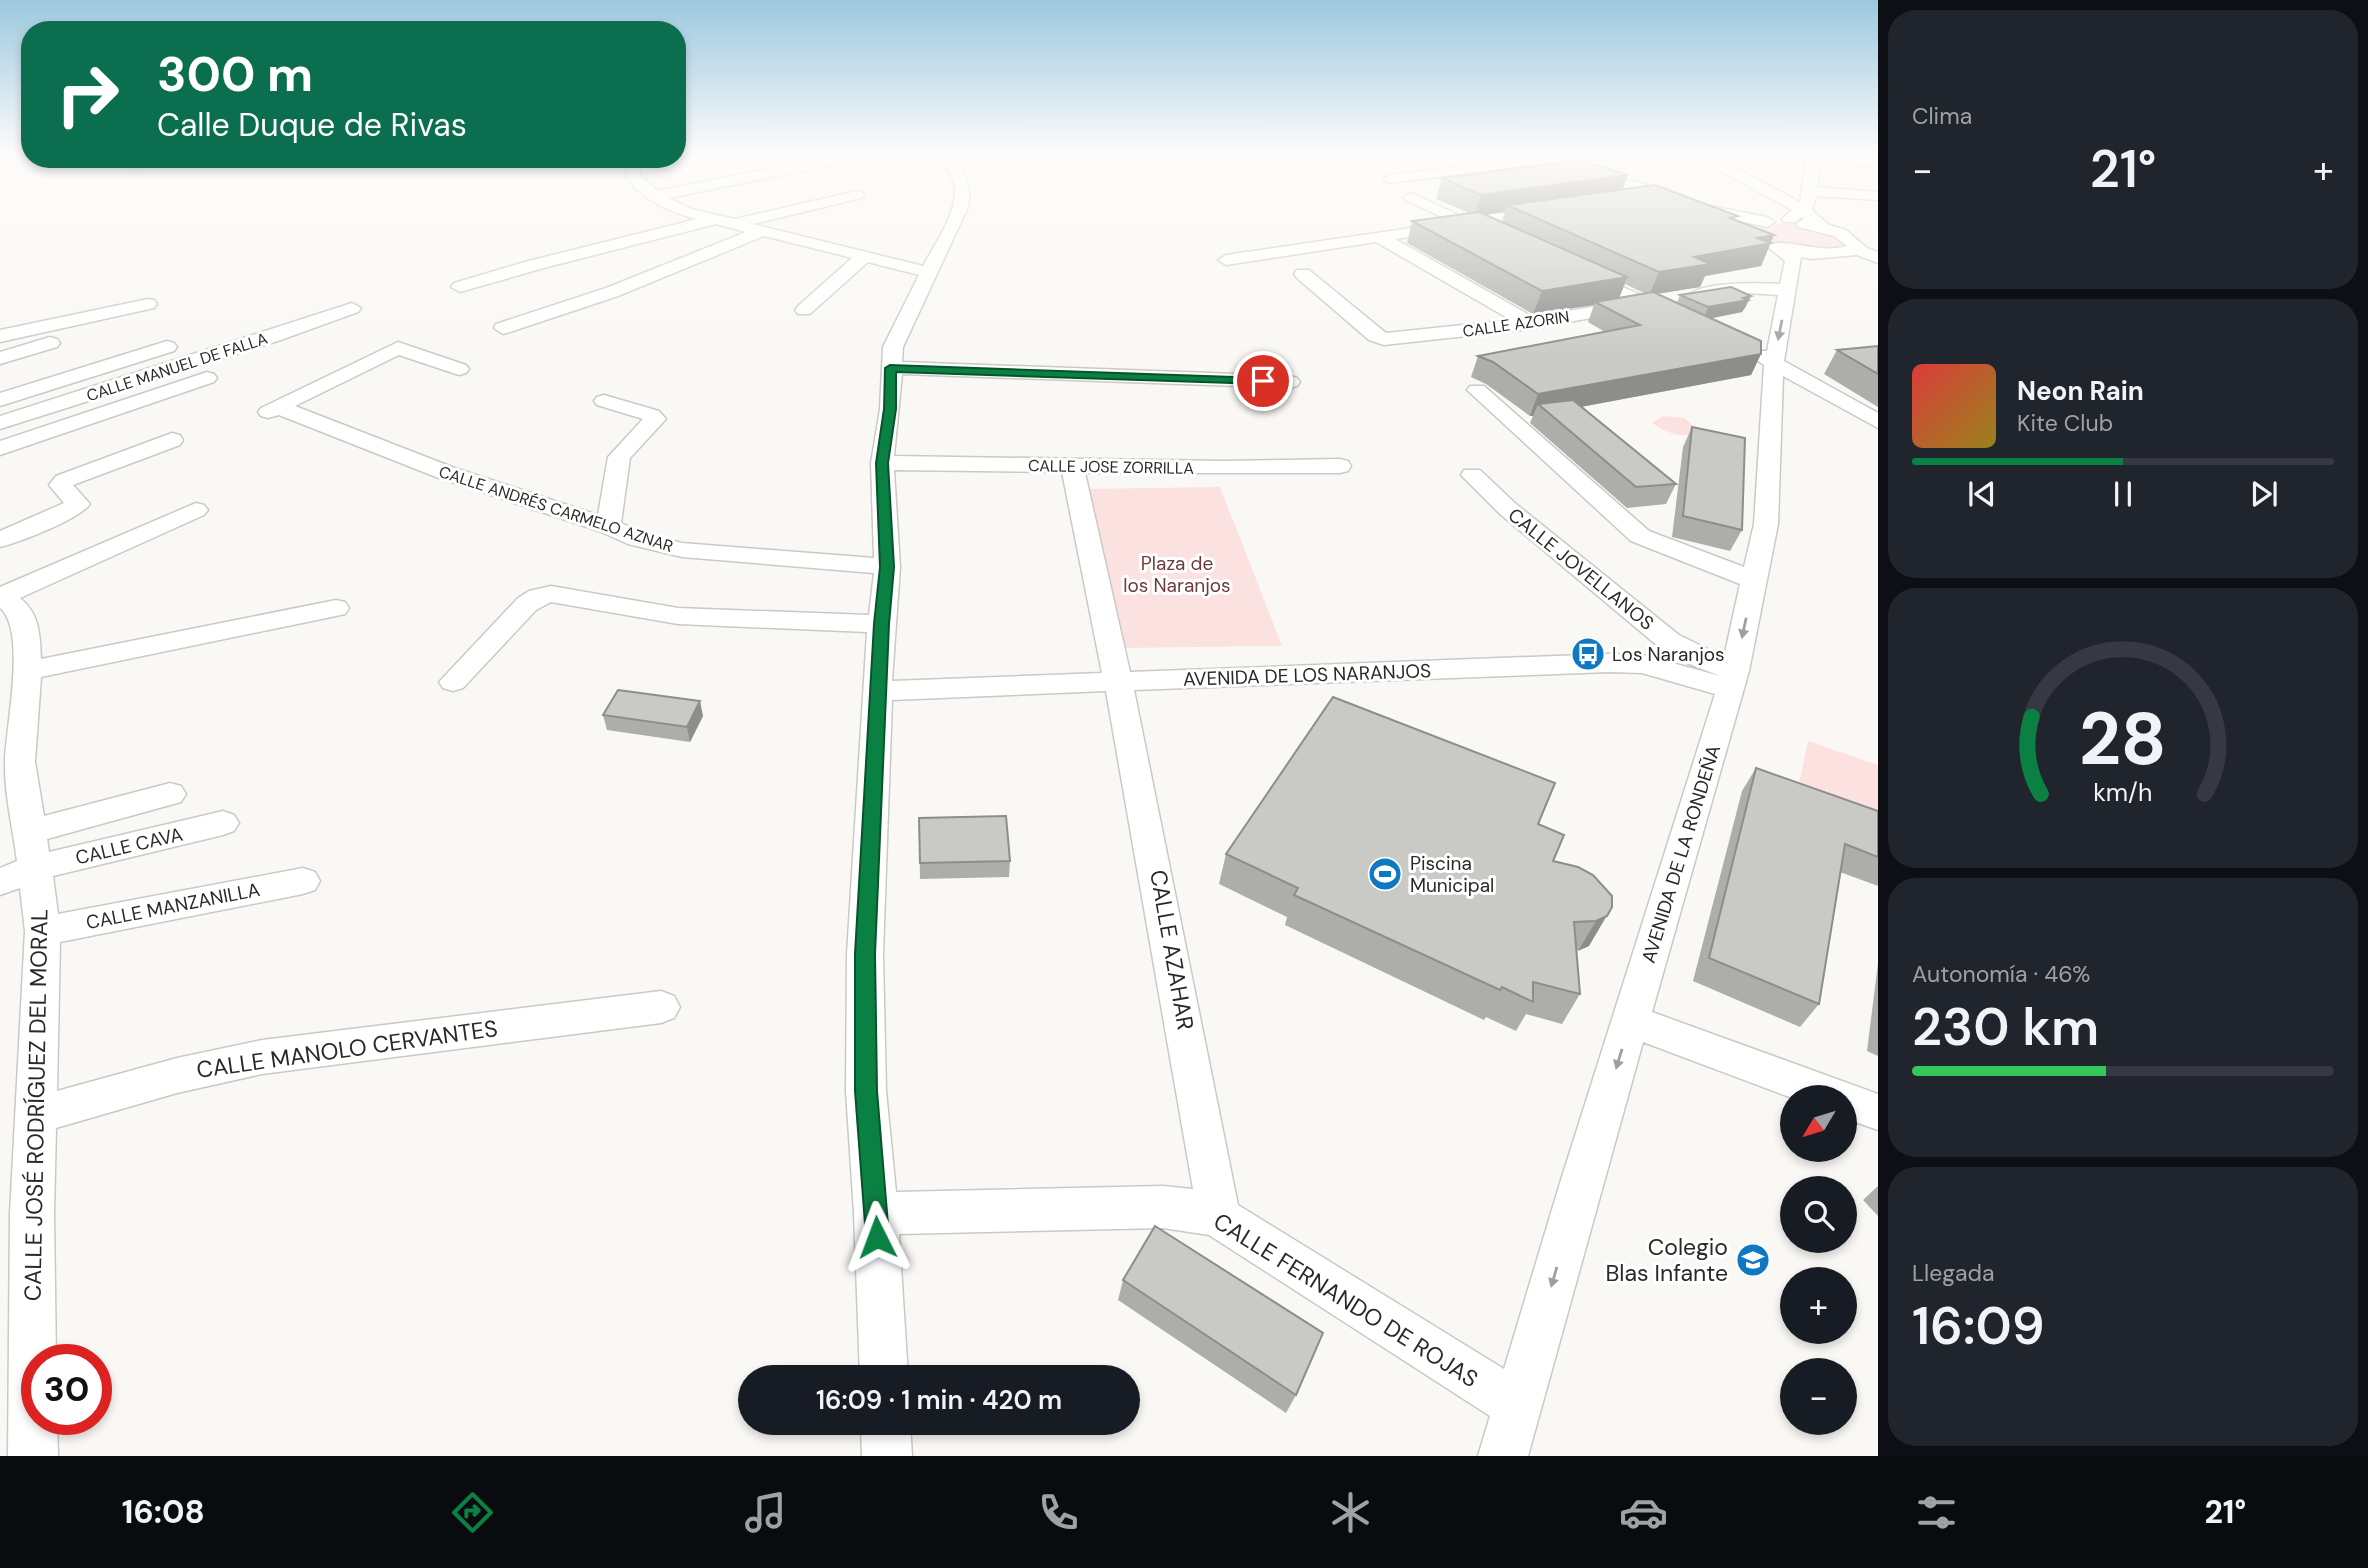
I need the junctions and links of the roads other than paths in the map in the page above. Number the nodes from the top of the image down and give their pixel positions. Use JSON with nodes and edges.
{"nodes":[{"id":1,"x":724,"y":222,"type":"edge"},
{"id":2,"x":732,"y":222,"type":"edge"},
{"id":3,"x":952,"y":222,"type":"edge"},
{"id":4,"x":1476,"y":222,"type":"edge"},
{"id":5,"x":1730,"y":222,"type":"edge"},
{"id":6,"x":1774,"y":222,"type":"edge"},
{"id":7,"x":1781,"y":222,"type":"edge"},
{"id":8,"x":1816,"y":222,"type":"edge"},
{"id":9,"x":1469,"y":223,"type":"junction"},
{"id":10,"x":1822,"y":228,"type":"junction"},
{"id":11,"x":765,"y":230,"type":"junction"},
{"id":12,"x":1377,"y":236,"type":"junction"},
{"id":13,"x":1761,"y":239,"type":"junction"},
{"id":14,"x":1507,"y":240,"type":"edge"},
{"id":15,"x":1856,"y":247,"type":"junction"},
{"id":16,"x":1827,"y":255,"type":"junction"},
{"id":17,"x":864,"y":257,"type":"junction"},
{"id":18,"x":1226,"y":260,"type":"dead end"},
{"id":19,"x":1878,"y":260,"type":"edge"},
{"id":20,"x":1571,"y":269,"type":"edge"},
{"id":21,"x":927,"y":272,"type":"junction"},
{"id":22,"x":1303,"y":274,"type":"dead end"},
{"id":23,"x":460,"y":287,"type":"dead end"},
{"id":24,"x":1788,"y":290,"type":"junction"},
{"id":25,"x":148,"y":304,"type":"dead end"},
{"id":26,"x":1647,"y":304,"type":"junction"},
{"id":27,"x":352,"y":308,"type":"dead end"},
{"id":28,"x":804,"y":310,"type":"dead end"},
{"id":29,"x":1685,"y":321,"type":"edge"},
{"id":30,"x":1531,"y":323,"type":"junction"},
{"id":31,"x":503,"y":328,"type":"dead end"},
{"id":32,"x":77,"y":335,"type":"dead end"},
{"id":33,"x":0,"y":336,"type":"edge"},
{"id":34,"x":167,"y":347,"type":"dead end"},
{"id":35,"x":1749,"y":350,"type":"edge"},
{"id":36,"x":0,"y":358,"type":"edge"},
{"id":37,"x":1774,"y":362,"type":"junction"},
{"id":38,"x":890,"y":368,"type":"junction"},
{"id":39,"x":459,"y":369,"type":"dead end"},
{"id":40,"x":224,"y":372,"type":"dead end"},
{"id":41,"x":1290,"y":382,"type":"dead end"},
{"id":42,"x":1478,"y":390,"type":"dead end"},
{"id":43,"x":0,"y":400,"type":"edge"},
{"id":44,"x":604,"y":401,"type":"dead end"},
{"id":45,"x":1878,"y":422,"type":"edge"},
{"id":46,"x":0,"y":423,"type":"edge"},
{"id":47,"x":172,"y":440,"type":"dead end"},
{"id":48,"x":0,"y":448,"type":"edge"},
{"id":49,"x":882,"y":463,"type":"junction"},
{"id":50,"x":1339,"y":466,"type":"dead end"},
{"id":51,"x":1072,"y":467,"type":"junction"},
{"id":52,"x":1472,"y":475,"type":"dead end"},
{"id":53,"x":196,"y":510,"type":"dead end"},
{"id":54,"x":608,"y":526,"type":"junction"},
{"id":55,"x":0,"y":540,"type":"edge"},
{"id":56,"x":887,"y":567,"type":"junction"},
{"id":57,"x":1754,"y":580,"type":"junction"},
{"id":58,"x":5,"y":604,"type":"edge"},
{"id":59,"x":336,"y":608,"type":"dead end"},
{"id":60,"x":881,"y":624,"type":"junction"},
{"id":61,"x":27,"y":671,"type":"junction"},
{"id":62,"x":1733,"y":680,"type":"junction"},
{"id":63,"x":453,"y":682,"type":"dead end"},
{"id":64,"x":1121,"y":684,"type":"junction"},
{"id":65,"x":880,"y":691,"type":"junction"},
{"id":66,"x":10,"y":766,"type":"edge"},
{"id":67,"x":170,"y":794,"type":"dead end"},
{"id":68,"x":223,"y":823,"type":"dead end"},
{"id":69,"x":30,"y":832,"type":"junction"},
{"id":70,"x":34,"y":868,"type":"junction"},
{"id":71,"x":303,"y":881,"type":"dead end"},
{"id":72,"x":0,"y":882,"type":"edge"},
{"id":73,"x":43,"y":931,"type":"junction"},
{"id":74,"x":661,"y":1007,"type":"dead end"},
{"id":75,"x":1630,"y":1021,"type":"junction"},
{"id":76,"x":1805,"y":1085,"type":"edge"},
{"id":77,"x":1857,"y":1105,"type":"edge"},
{"id":78,"x":1878,"y":1112,"type":"edge"},
{"id":79,"x":37,"y":1115,"type":"junction"},
{"id":80,"x":876,"y":1213,"type":"junction"},
{"id":81,"x":1219,"y":1217,"type":"junction"},
{"id":82,"x":883,"y":1365,"type":"edge"},
{"id":83,"x":1517,"y":1405,"type":"junction"},
{"id":84,"x":886,"y":1435,"type":"edge"},
{"id":85,"x":33,"y":1456,"type":"edge"},
{"id":86,"x":887,"y":1456,"type":"edge"},
{"id":87,"x":1503,"y":1456,"type":"edge"}],
"edges":[{"from":1,"to":23,"type":"street"},
{"from":2,"to":11,"type":"street"},
{"from":3,"to":21,"type":"street"},
{"from":4,"to":9,"type":"street"},
{"from":5,"to":13,"type":"street"},
{"from":6,"to":13,"type":"street"},
{"from":7,"to":10,"type":"street"},
{"from":8,"to":10,"type":"street"},
{"from":9,"to":12,"type":"street"},
{"from":9,"to":14,"type":"street"},
{"from":10,"to":15,"type":"street"},
{"from":11,"to":17,"type":"street"},
{"from":11,"to":31,"type":"street"},
{"from":12,"to":18,"type":"street"},
{"from":12,"to":30,"type":"street"},
{"from":13,"to":16,"type":"street"},
{"from":13,"to":24,"type":"street","name":"AVENIDA DE LA RONDEÑA"},
{"from":15,"to":16,"type":"street"},
{"from":15,"to":19,"type":"street"},
{"from":16,"to":19,"type":"street"},
{"from":17,"to":21,"type":"street"},
{"from":17,"to":28,"type":"street"},
{"from":20,"to":26,"type":"street"},
{"from":21,"to":38,"type":"street"},
{"from":22,"to":30,"type":"street","name":"CALLE AZORIN"},
{"from":24,"to":26,"type":"street","name":"CALLE AZORIN"},
{"from":24,"to":37,"type":"street","name":"AVENIDA DE LA RONDEÑA","one_way":true},
{"from":25,"to":33,"type":"street"},
{"from":26,"to":29,"type":"street"},
{"from":26,"to":30,"type":"street","name":"CALLE AZORIN"},
{"from":27,"to":46,"type":"street","name":"CALLE MANUEL DE FALLA"},
{"from":32,"to":36,"type":"street"},
{"from":34,"to":43,"type":"street"},
{"from":35,"to":37,"type":"street"},
{"from":37,"to":45,"type":"street"},
{"from":37,"to":57,"type":"street","name":"AVENIDA DE LA RONDEÑA"},
{"from":38,"to":41,"type":"street"},
{"from":38,"to":49,"type":"street"},
{"from":39,"to":54,"type":"street","name":"CALLE ANDRÉS CARMELO AZNAR"},
{"from":40,"to":48,"type":"street"},
{"from":42,"to":57,"type":"street"},
{"from":44,"to":54,"type":"street"},
{"from":47,"to":55,"type":"street"},
{"from":49,"to":51,"type":"street","name":"CALLE JOSE ZORRILLA"},
{"from":49,"to":56,"type":"street"},
{"from":50,"to":51,"type":"street","name":"CALLE JOSE ZORRILLA"},
{"from":51,"to":64,"type":"street","name":"CALLE AZAHAR"},
{"from":52,"to":62,"type":"street","name":"CALLE JOVELLANOS"},
{"from":53,"to":58,"type":"street"},
{"from":54,"to":56,"type":"street","name":"CALLE ANDRÉS CARMELO AZNAR"},
{"from":56,"to":60,"type":"street"},
{"from":57,"to":62,"type":"street","name":"AVENIDA DE LA RONDEÑA","one_way":true},
{"from":58,"to":61,"type":"street","name":"CALLE JOSÉ RODRÍGUEZ DEL MORAL"},
{"from":59,"to":61,"type":"street"},
{"from":60,"to":63,"type":"street"},
{"from":60,"to":65,"type":"street"},
{"from":61,"to":66,"type":"street","name":"CALLE JOSÉ RODRÍGUEZ DEL MORAL"},
{"from":62,"to":64,"type":"street","name":"AVENIDA DE LOS NARANJOS"},
{"from":62,"to":75,"type":"street","name":"AVENIDA DE LA RONDEÑA"},
{"from":64,"to":65,"type":"street","name":"AVENIDA DE LOS NARANJOS"},
{"from":64,"to":81,"type":"street","name":"CALLE AZAHAR"},
{"from":65,"to":80,"type":"street"},
{"from":66,"to":69,"type":"street","name":"CALLE JOSÉ RODRÍGUEZ DEL MORAL"},
{"from":67,"to":69,"type":"street"},
{"from":68,"to":70,"type":"street","name":"CALLE CAVA"},
{"from":69,"to":70,"type":"street","name":"CALLE JOSÉ RODRÍGUEZ DEL MORAL"},
{"from":70,"to":72,"type":"street","name":"CALLE CAVA"},
{"from":70,"to":73,"type":"street","name":"CALLE JOSÉ RODRÍGUEZ DEL MORAL"},
{"from":71,"to":73,"type":"street","name":"CALLE MANZANILLA"},
{"from":73,"to":79,"type":"street","name":"CALLE JOSÉ RODRÍGUEZ DEL MORAL"},
{"from":74,"to":79,"type":"street","name":"CALLE MANOLO CERVANTES"},
{"from":75,"to":76,"type":"street"},
{"from":75,"to":83,"type":"street","name":"AVENIDA DE LA RONDEÑA","one_way":true},
{"from":77,"to":78,"type":"street"},
{"from":79,"to":85,"type":"street","name":"CALLE JOSÉ RODRÍGUEZ DEL MORAL"},
{"from":80,"to":81,"type":"street","name":"CALLE FERNANDO DE ROJAS"},
{"from":80,"to":82,"type":"street"},
{"from":81,"to":83,"type":"street","name":"CALLE FERNANDO DE ROJAS"},
{"from":83,"to":87,"type":"street","name":"AVENIDA DE LA RONDEÑA"},
{"from":84,"to":86,"type":"street"}]}
